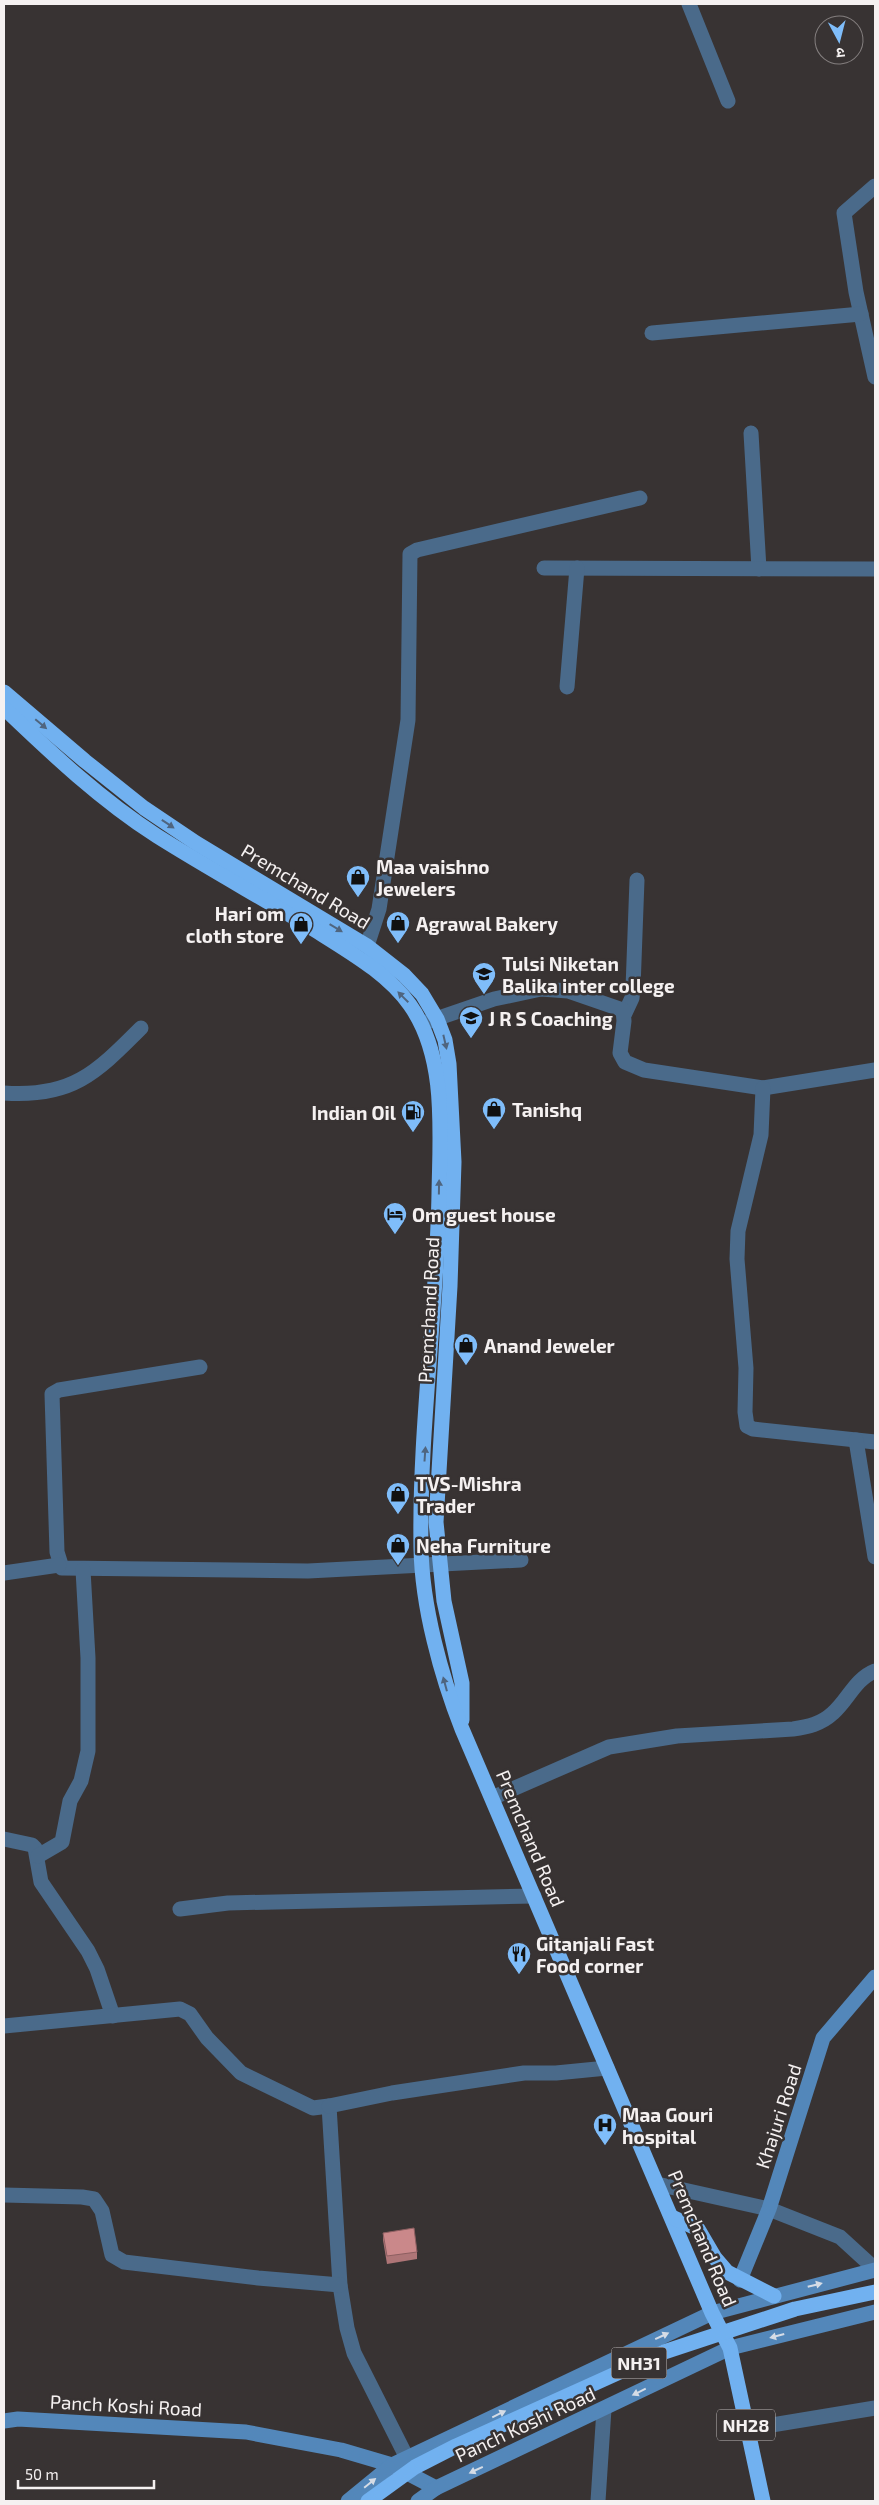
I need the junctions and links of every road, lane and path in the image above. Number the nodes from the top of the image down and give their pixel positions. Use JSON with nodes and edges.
{"nodes":[{"id":1,"x":688,"y":4,"type":"edge"},
{"id":2,"x":728,"y":101,"type":"dead end"},
{"id":3,"x":875,"y":186,"type":"edge"},
{"id":4,"x":861,"y":314,"type":"junction"},
{"id":5,"x":652,"y":333,"type":"dead end"},
{"id":6,"x":875,"y":377,"type":"edge"},
{"id":7,"x":751,"y":433,"type":"dead end"},
{"id":8,"x":640,"y":498,"type":"dead end"},
{"id":9,"x":544,"y":568,"type":"dead end"},
{"id":10,"x":577,"y":568,"type":"junction"},
{"id":11,"x":759,"y":569,"type":"junction"},
{"id":12,"x":875,"y":569,"type":"edge"},
{"id":13,"x":567,"y":687,"type":"dead end"},
{"id":14,"x":4,"y":692,"type":"edge"},
{"id":15,"x":4,"y":708,"type":"edge"},
{"id":16,"x":637,"y":880,"type":"dead end"},
{"id":17,"x":367,"y":946,"type":"junction"},
{"id":18,"x":625,"y":1013,"type":"junction"},
{"id":19,"x":437,"y":1019,"type":"junction"},
{"id":20,"x":421,"y":1024,"type":"junction"},
{"id":21,"x":141,"y":1028,"type":"dead end"},
{"id":22,"x":875,"y":1070,"type":"edge"},
{"id":23,"x":763,"y":1088,"type":"junction"},
{"id":24,"x":4,"y":1093,"type":"edge"},
{"id":25,"x":200,"y":1367,"type":"dead end"},
{"id":26,"x":856,"y":1440,"type":"junction"},
{"id":27,"x":875,"y":1442,"type":"edge"},
{"id":28,"x":875,"y":1556,"type":"edge"},
{"id":29,"x":521,"y":1560,"type":"dead end"},
{"id":30,"x":440,"y":1563,"type":"junction"},
{"id":31,"x":59,"y":1565,"type":"junction"},
{"id":32,"x":423,"y":1565,"type":"junction"},
{"id":33,"x":84,"y":1570,"type":"junction"},
{"id":34,"x":4,"y":1573,"type":"edge"},
{"id":35,"x":875,"y":1671,"type":"edge"},
{"id":36,"x":462,"y":1729,"type":"junction"},
{"id":37,"x":492,"y":1798,"type":"junction"},
{"id":38,"x":4,"y":1839,"type":"edge"},
{"id":39,"x":38,"y":1856,"type":"junction"},
{"id":40,"x":534,"y":1896,"type":"junction"},
{"id":41,"x":180,"y":1909,"type":"dead end"},
{"id":42,"x":875,"y":1977,"type":"edge"},
{"id":43,"x":113,"y":2016,"type":"junction"},
{"id":44,"x":4,"y":2026,"type":"edge"},
{"id":45,"x":607,"y":2068,"type":"junction"},
{"id":46,"x":329,"y":2106,"type":"junction"},
{"id":47,"x":657,"y":2184,"type":"junction"},
{"id":48,"x":4,"y":2195,"type":"edge"},
{"id":49,"x":769,"y":2209,"type":"junction"},
{"id":50,"x":672,"y":2217,"type":"junction"},
{"id":51,"x":875,"y":2270,"type":"edge"},
{"id":52,"x":740,"y":2280,"type":"junction"},
{"id":53,"x":340,"y":2285,"type":"junction"},
{"id":54,"x":875,"y":2292,"type":"edge"},
{"id":55,"x":774,"y":2296,"type":"junction"},
{"id":56,"x":712,"y":2312,"type":"junction"},
{"id":57,"x":875,"y":2312,"type":"edge"},
{"id":58,"x":730,"y":2348,"type":"junction"},
{"id":59,"x":875,"y":2408,"type":"edge"},
{"id":60,"x":604,"y":2409,"type":"junction"},
{"id":61,"x":4,"y":2421,"type":"edge"},
{"id":62,"x":747,"y":2429,"type":"junction"},
{"id":63,"x":407,"y":2458,"type":"junction"},
{"id":64,"x":392,"y":2465,"type":"junction"},
{"id":65,"x":436,"y":2488,"type":"junction"},
{"id":66,"x":348,"y":2501,"type":"edge"},
{"id":67,"x":368,"y":2501,"type":"edge"},
{"id":68,"x":418,"y":2501,"type":"edge"},
{"id":69,"x":598,"y":2501,"type":"edge"},
{"id":70,"x":762,"y":2501,"type":"edge"}],
"edges":[{"from":1,"to":2,"type":"street"},
{"from":3,"to":4,"type":"street"},
{"from":4,"to":5,"type":"street"},
{"from":4,"to":6,"type":"street"},
{"from":7,"to":11,"type":"street"},
{"from":8,"to":17,"type":"street"},
{"from":9,"to":10,"type":"street"},
{"from":10,"to":11,"type":"street"},
{"from":10,"to":13,"type":"street"},
{"from":11,"to":12,"type":"street"},
{"from":14,"to":17,"type":"highway","name":"Premchand Road","one_way":true},
{"from":20,"to":15,"type":"highway","name":"Premchand Road","one_way":true},
{"from":16,"to":18,"type":"street"},
{"from":17,"to":19,"type":"highway","name":"Premchand Road"},
{"from":18,"to":19,"type":"street"},
{"from":18,"to":23,"type":"street"},
{"from":19,"to":20,"type":"street"},
{"from":19,"to":30,"type":"highway","name":"Premchand Road","one_way":true},
{"from":32,"to":20,"type":"highway","name":"Premchand Road","one_way":true},
{"from":21,"to":24,"type":"street"},
{"from":22,"to":23,"type":"street"},
{"from":23,"to":26,"type":"street"},
{"from":25,"to":31,"type":"street"},
{"from":26,"to":27,"type":"street"},
{"from":26,"to":28,"type":"street"},
{"from":29,"to":30,"type":"street"},
{"from":30,"to":32,"type":"street"},
{"from":30,"to":36,"type":"highway","name":"Premchand Road"},
{"from":31,"to":33,"type":"street"},
{"from":31,"to":34,"type":"street"},
{"from":32,"to":33,"type":"street"},
{"from":36,"to":32,"type":"highway","name":"Premchand Road","one_way":true},
{"from":33,"to":39,"type":"street"},
{"from":35,"to":37,"type":"street"},
{"from":36,"to":37,"type":"highway","name":"Premchand Road"},
{"from":37,"to":40,"type":"highway","name":"Premchand Road"},
{"from":38,"to":39,"type":"street"},
{"from":39,"to":43,"type":"street"},
{"from":40,"to":41,"type":"street"},
{"from":40,"to":45,"type":"highway","name":"Premchand Road"},
{"from":42,"to":49,"type":"street","name":"Khajuri Road"},
{"from":43,"to":44,"type":"street"},
{"from":43,"to":46,"type":"street"},
{"from":45,"to":46,"type":"street"},
{"from":45,"to":47,"type":"highway","name":"Premchand Road"},
{"from":46,"to":53,"type":"street"},
{"from":47,"to":49,"type":"street"},
{"from":47,"to":50,"type":"highway","name":"Premchand Road"},
{"from":48,"to":53,"type":"street"},
{"from":49,"to":51,"type":"street"},
{"from":49,"to":52,"type":"street","name":"Khajuri Road"},
{"from":50,"to":52,"type":"highway"},
{"from":50,"to":56,"type":"highway","name":"Premchand Road"},
{"from":55,"to":51,"type":"street","name":"Panch Koshi Road","one_way":true},
{"from":52,"to":55,"type":"highway"},
{"from":53,"to":63,"type":"street"},
{"from":54,"to":67,"type":"highway","number":"NH31","bridge":true},
{"from":55,"to":56,"type":"street","name":"Panch Koshi Road"},
{"from":56,"to":58,"type":"highway","name":"Premchand Road","number":"NH28"},
{"from":63,"to":56,"type":"street","name":"Panch Koshi Road","one_way":true},
{"from":57,"to":58,"type":"street","name":"Panch Koshi Road","one_way":true},
{"from":58,"to":60,"type":"street","name":"Panch Koshi Road","one_way":true},
{"from":58,"to":62,"type":"highway","number":"NH28"},
{"from":59,"to":62,"type":"street"},
{"from":60,"to":65,"type":"street","name":"Panch Koshi Road","one_way":true},
{"from":60,"to":69,"type":"street"},
{"from":61,"to":64,"type":"street","name":"Panch Koshi Road"},
{"from":62,"to":70,"type":"highway","number":"NH28"},
{"from":63,"to":64,"type":"street","name":"Panch Koshi Road"},
{"from":64,"to":65,"type":"street","name":"Panch Koshi Road"},
{"from":66,"to":64,"type":"street","one_way":true},
{"from":65,"to":68,"type":"street"}]}
